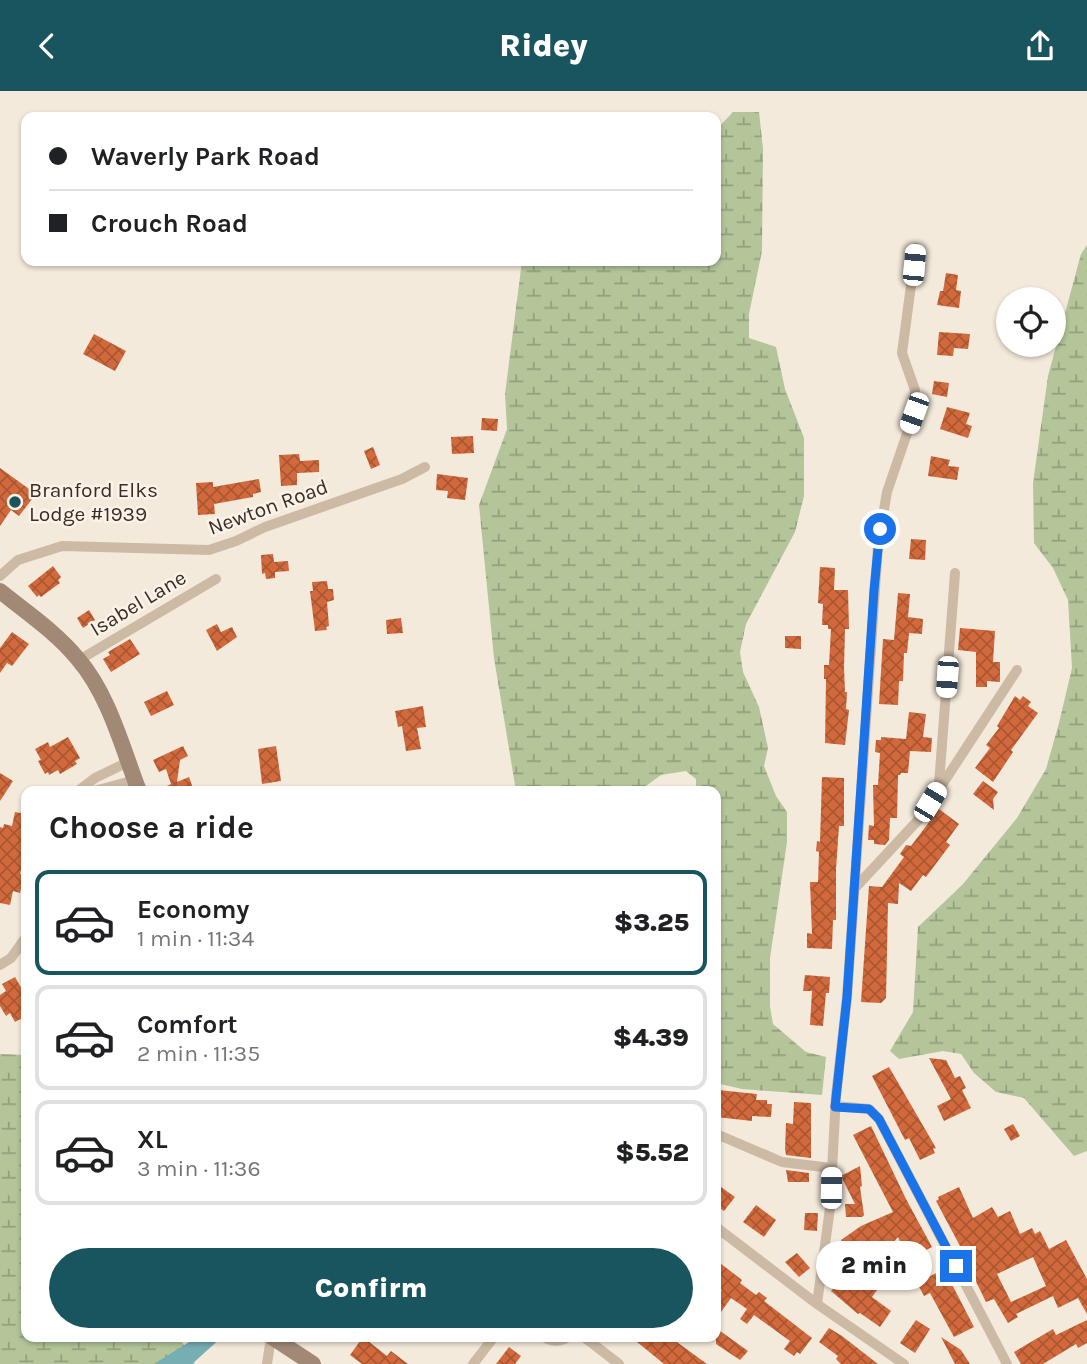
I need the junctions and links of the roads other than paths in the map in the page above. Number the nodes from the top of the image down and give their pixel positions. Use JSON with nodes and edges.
{"nodes":[{"id":1,"x":916,"y":248,"type":"dead end"},
{"id":2,"x":425,"y":467,"type":"dead end"},
{"id":3,"x":955,"y":573,"type":"dead end"},
{"id":4,"x":0,"y":576,"type":"edge"},
{"id":5,"x":216,"y":579,"type":"dead end"},
{"id":6,"x":0,"y":591,"type":"edge"},
{"id":7,"x":79,"y":660,"type":"junction"},
{"id":8,"x":1017,"y":670,"type":"dead end"},
{"id":9,"x":128,"y":762,"type":"junction"},
{"id":10,"x":137,"y":785,"type":"edge"},
{"id":11,"x":85,"y":786,"type":"edge"},
{"id":12,"x":939,"y":787,"type":"junction"},
{"id":13,"x":854,"y":889,"type":"junction"},
{"id":14,"x":21,"y":944,"type":"edge"},
{"id":15,"x":0,"y":965,"type":"edge"},
{"id":16,"x":835,"y":1107,"type":"junction"},
{"id":17,"x":721,"y":1136,"type":"dead end"},
{"id":18,"x":831,"y":1168,"type":"junction"},
{"id":19,"x":721,"y":1231,"type":"edge"},
{"id":20,"x":817,"y":1304,"type":"junction"},
{"id":21,"x":270,"y":1342,"type":"edge"},
{"id":22,"x":279,"y":1342,"type":"edge"},
{"id":23,"x":490,"y":1342,"type":"edge"},
{"id":24,"x":590,"y":1342,"type":"edge"},
{"id":25,"x":267,"y":1364,"type":"edge"},
{"id":26,"x":313,"y":1364,"type":"edge"},
{"id":27,"x":472,"y":1364,"type":"edge"},
{"id":28,"x":619,"y":1364,"type":"edge"},
{"id":29,"x":904,"y":1364,"type":"edge"},
{"id":30,"x":1007,"y":1364,"type":"edge"}],
"edges":[{"from":1,"to":13,"type":"street"},
{"from":2,"to":4,"type":"street","name":"Newton Road"},
{"from":3,"to":12,"type":"street"},
{"from":5,"to":7,"type":"street","name":"Isabel Lane"},
{"from":6,"to":7,"type":"main road"},
{"from":7,"to":9,"type":"main road"},
{"from":8,"to":12,"type":"street"},
{"from":9,"to":10,"type":"main road"},
{"from":9,"to":11,"type":"street"},
{"from":12,"to":13,"type":"street"},
{"from":13,"to":16,"type":"street"},
{"from":14,"to":15,"type":"street"},
{"from":16,"to":18,"type":"street"},
{"from":16,"to":30,"type":"street"},
{"from":17,"to":18,"type":"street"},
{"from":18,"to":20,"type":"street"},
{"from":19,"to":20,"type":"street"},
{"from":20,"to":29,"type":"street"},
{"from":21,"to":25,"type":"street"},
{"from":22,"to":26,"type":"main road"},
{"from":23,"to":27,"type":"street"},
{"from":24,"to":28,"type":"street"}]}
